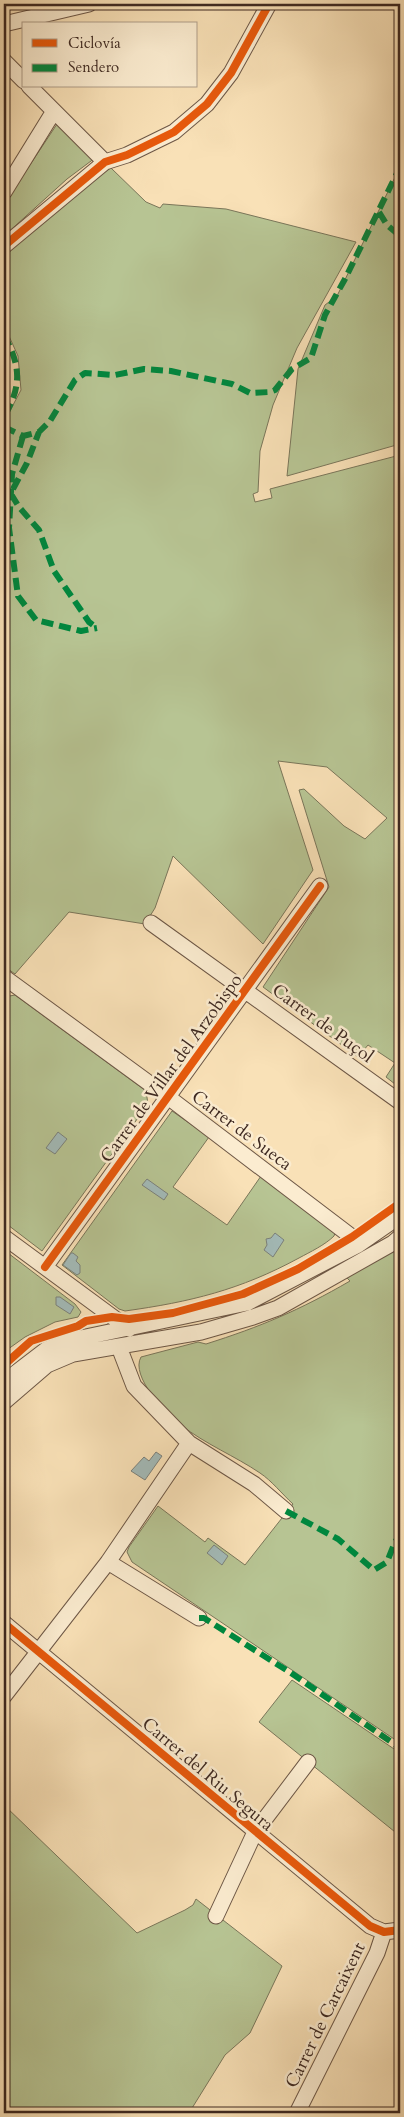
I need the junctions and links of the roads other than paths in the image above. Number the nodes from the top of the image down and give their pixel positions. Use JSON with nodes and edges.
{"nodes":[{"id":1,"x":80,"y":4,"type":"edge"},
{"id":2,"x":269,"y":4,"type":"edge"},
{"id":3,"x":4,"y":24,"type":"edge"},
{"id":4,"x":4,"y":60,"type":"edge"},
{"id":5,"x":22,"y":79,"type":"edge"},
{"id":6,"x":31,"y":88,"type":"edge"},
{"id":7,"x":54,"y":111,"type":"junction"},
{"id":8,"x":105,"y":162,"type":"junction"},
{"id":9,"x":4,"y":192,"type":"edge"},
{"id":10,"x":4,"y":246,"type":"edge"},
{"id":11,"x":320,"y":886,"type":"dead end"},
{"id":12,"x":151,"y":923,"type":"dead end"},
{"id":13,"x":4,"y":977,"type":"edge"},
{"id":14,"x":245,"y":990,"type":"junction"},
{"id":15,"x":168,"y":1097,"type":"junction"},
{"id":16,"x":400,"y":1102,"type":"edge"},
{"id":17,"x":400,"y":1216,"type":"edge"},
{"id":18,"x":4,"y":1237,"type":"edge"},
{"id":19,"x":400,"y":1237,"type":"edge"},
{"id":20,"x":358,"y":1245,"type":"junction"},
{"id":21,"x":45,"y":1267,"type":"junction"},
{"id":22,"x":129,"y":1329,"type":"junction"},
{"id":23,"x":119,"y":1347,"type":"junction"},
{"id":24,"x":4,"y":1382,"type":"edge"},
{"id":25,"x":4,"y":1402,"type":"edge"},
{"id":26,"x":188,"y":1443,"type":"junction"},
{"id":27,"x":286,"y":1511,"type":"dead end"},
{"id":28,"x":108,"y":1562,"type":"junction"},
{"id":29,"x":199,"y":1618,"type":"dead end"},
{"id":30,"x":4,"y":1623,"type":"edge"},
{"id":31,"x":39,"y":1653,"type":"junction"},
{"id":32,"x":4,"y":1696,"type":"edge"},
{"id":33,"x":308,"y":1762,"type":"dead end"},
{"id":34,"x":255,"y":1832,"type":"junction"},
{"id":35,"x":216,"y":1916,"type":"dead end"},
{"id":36,"x":400,"y":1930,"type":"edge"},
{"id":37,"x":384,"y":1932,"type":"junction"},
{"id":38,"x":297,"y":2113,"type":"edge"}],
"edges":[{"from":1,"to":3,"type":"street"},
{"from":2,"to":8,"type":"street"},
{"from":4,"to":5,"type":"street"},
{"from":6,"to":7,"type":"street"},
{"from":7,"to":8,"type":"street"},
{"from":7,"to":9,"type":"street"},
{"from":8,"to":10,"type":"street"},
{"from":11,"to":14,"type":"street","name":"Carrer de Villar del Arzobispo"},
{"from":12,"to":14,"type":"street","name":"Carrer de Puçol"},
{"from":13,"to":15,"type":"street","name":"Carrer de Sueca"},
{"from":14,"to":15,"type":"street","name":"Carrer de Villar del Arzobispo"},
{"from":14,"to":16,"type":"street","name":"Carrer de Puçol"},
{"from":15,"to":20,"type":"street","name":"Carrer de Sueca"},
{"from":15,"to":21,"type":"street","name":"Carrer de Villar del Arzobispo"},
{"from":17,"to":20,"type":"street"},
{"from":18,"to":21,"type":"street"},
{"from":19,"to":23,"type":"street"},
{"from":20,"to":22,"type":"street"},
{"from":21,"to":22,"type":"street"},
{"from":22,"to":24,"type":"street"},
{"from":23,"to":25,"type":"street"},
{"from":23,"to":26,"type":"street"},
{"from":26,"to":27,"type":"street"},
{"from":26,"to":28,"type":"street"},
{"from":28,"to":29,"type":"street"},
{"from":28,"to":31,"type":"street"},
{"from":30,"to":31,"type":"street","name":"Carrer del Riu Segura"},
{"from":31,"to":32,"type":"street"},
{"from":31,"to":34,"type":"street","name":"Carrer del Riu Segura"},
{"from":33,"to":34,"type":"street"},
{"from":34,"to":35,"type":"street"},
{"from":34,"to":37,"type":"street","name":"Carrer del Riu Segura"},
{"from":36,"to":37,"type":"street"},
{"from":37,"to":38,"type":"street","name":"Carrer de Carcaixent"}]}
